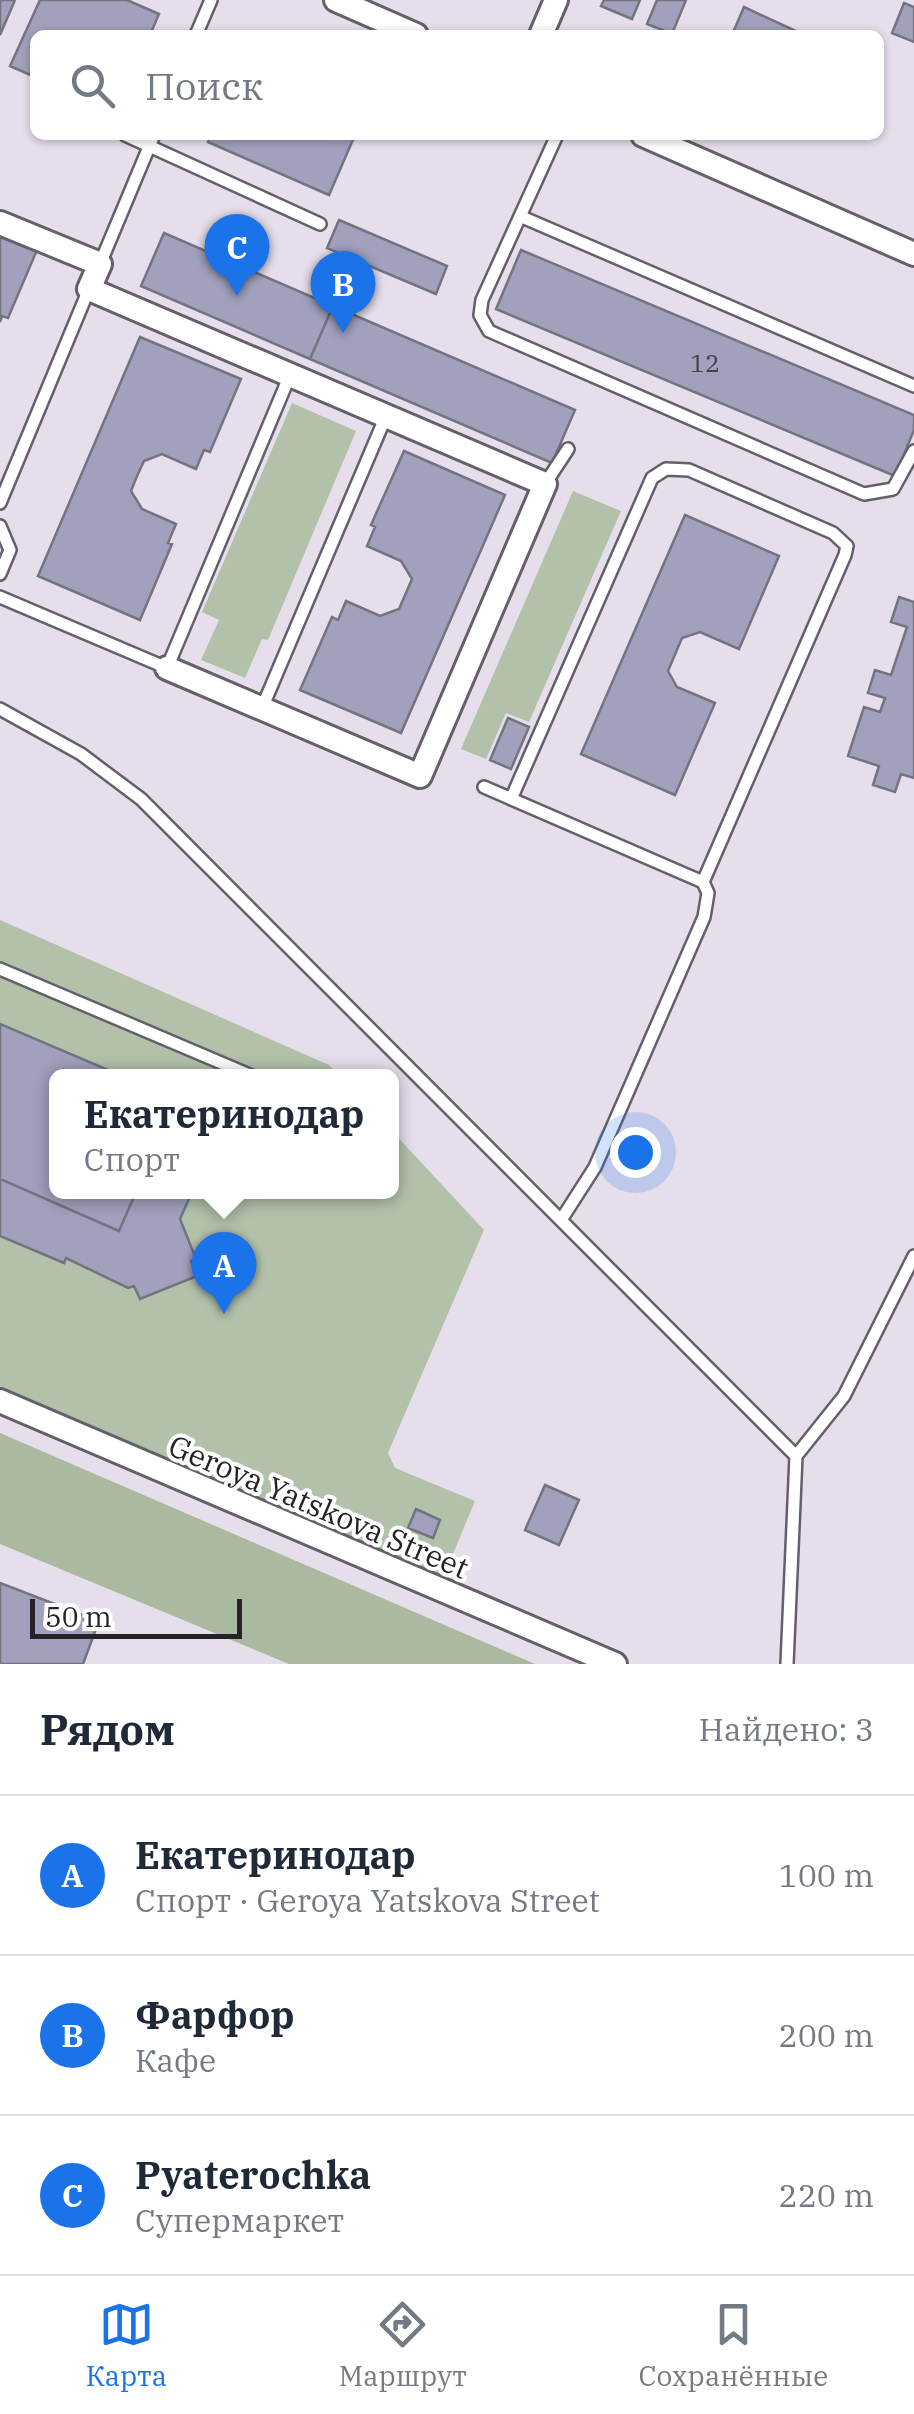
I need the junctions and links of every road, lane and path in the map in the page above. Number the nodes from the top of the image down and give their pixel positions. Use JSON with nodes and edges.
{"nodes":[{"id":1,"x":211,"y":0,"type":"edge"},
{"id":2,"x":336,"y":0,"type":"edge"},
{"id":3,"x":556,"y":0,"type":"edge"},
{"id":4,"x":198,"y":30,"type":"edge"},
{"id":5,"x":405,"y":30,"type":"edge"},
{"id":6,"x":544,"y":30,"type":"edge"},
{"id":7,"x":152,"y":140,"type":"edge"},
{"id":8,"x":555,"y":140,"type":"edge"},
{"id":9,"x":655,"y":140,"type":"edge"},
{"id":10,"x":522,"y":217,"type":"junction"},
{"id":11,"x":0,"y":222,"type":"edge"},
{"id":12,"x":320,"y":224,"type":"dead end"},
{"id":13,"x":911,"y":245,"type":"edge"},
{"id":14,"x":100,"y":264,"type":"junction"},
{"id":15,"x":89,"y":289,"type":"junction"},
{"id":16,"x":290,"y":374,"type":"junction"},
{"id":17,"x":914,"y":386,"type":"edge"},
{"id":18,"x":386,"y":416,"type":"junction"},
{"id":19,"x":568,"y":449,"type":"dead end"},
{"id":20,"x":914,"y":451,"type":"edge"},
{"id":21,"x":545,"y":484,"type":"junction"},
{"id":22,"x":0,"y":504,"type":"edge"},
{"id":23,"x":0,"y":526,"type":"edge"},
{"id":24,"x":0,"y":574,"type":"edge"},
{"id":25,"x":0,"y":597,"type":"edge"},
{"id":26,"x":167,"y":668,"type":"junction"},
{"id":27,"x":262,"y":708,"type":"junction"},
{"id":28,"x":0,"y":709,"type":"edge"},
{"id":29,"x":484,"y":787,"type":"dead end"},
{"id":30,"x":511,"y":799,"type":"junction"},
{"id":31,"x":703,"y":882,"type":"junction"},
{"id":32,"x":0,"y":969,"type":"edge"},
{"id":33,"x":236,"y":1069,"type":"edge"},
{"id":34,"x":561,"y":1220,"type":"junction"},
{"id":35,"x":914,"y":1256,"type":"edge"},
{"id":36,"x":0,"y":1402,"type":"edge"},
{"id":37,"x":796,"y":1456,"type":"junction"},
{"id":38,"x":615,"y":1664,"type":"edge"},
{"id":39,"x":787,"y":1664,"type":"edge"}],
"edges":[{"from":1,"to":4,"type":"lane"},
{"from":2,"to":5,"type":"street"},
{"from":3,"to":6,"type":"street"},
{"from":7,"to":12,"type":"lane"},
{"from":7,"to":14,"type":"lane"},
{"from":8,"to":10,"type":"lane"},
{"from":9,"to":13,"type":"street"},
{"from":10,"to":17,"type":"lane"},
{"from":10,"to":20,"type":"lane"},
{"from":11,"to":14,"type":"street"},
{"from":14,"to":15,"type":"street"},
{"from":15,"to":16,"type":"street"},
{"from":15,"to":22,"type":"lane"},
{"from":16,"to":18,"type":"street"},
{"from":16,"to":26,"type":"lane"},
{"from":18,"to":21,"type":"street"},
{"from":18,"to":27,"type":"lane"},
{"from":19,"to":21,"type":"lane"},
{"from":21,"to":27,"type":"street"},
{"from":23,"to":24,"type":"lane"},
{"from":25,"to":26,"type":"lane"},
{"from":26,"to":27,"type":"street"},
{"from":28,"to":34,"type":"lane"},
{"from":29,"to":30,"type":"lane"},
{"from":30,"to":31,"type":"lane"},
{"from":30,"to":31,"type":"lane"},
{"from":31,"to":34,"type":"lane"},
{"from":32,"to":33,"type":"lane"},
{"from":34,"to":37,"type":"lane"},
{"from":35,"to":37,"type":"lane"},
{"from":36,"to":38,"type":"street","name":"Geroya Yatskova Street"},
{"from":37,"to":39,"type":"lane"}]}
